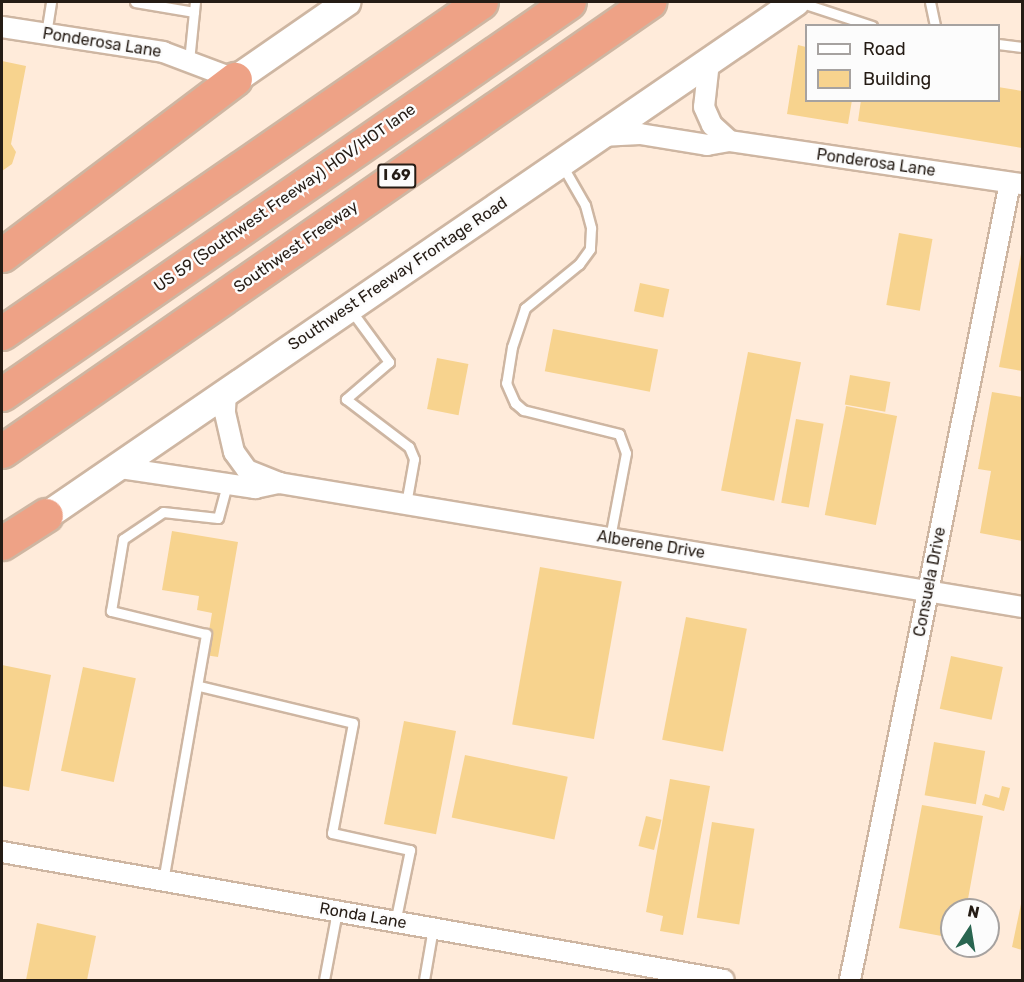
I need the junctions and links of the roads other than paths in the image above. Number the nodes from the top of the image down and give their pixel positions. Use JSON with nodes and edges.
{"nodes":[{"id":1,"x":51,"y":2,"type":"edge"},
{"id":2,"x":135,"y":2,"type":"edge"},
{"id":3,"x":195,"y":2,"type":"edge"},
{"id":4,"x":346,"y":2,"type":"edge"},
{"id":5,"x":481,"y":2,"type":"edge"},
{"id":6,"x":570,"y":2,"type":"edge"},
{"id":7,"x":649,"y":2,"type":"edge"},
{"id":8,"x":797,"y":2,"type":"edge"},
{"id":9,"x":930,"y":2,"type":"edge"},
{"id":10,"x":194,"y":12,"type":"junction"},
{"id":11,"x":866,"y":24,"type":"edge"},
{"id":12,"x":935,"y":24,"type":"edge"},
{"id":13,"x":2,"y":27,"type":"edge"},
{"id":14,"x":46,"y":34,"type":"junction"},
{"id":15,"x":1000,"y":44,"type":"edge"},
{"id":16,"x":1023,"y":47,"type":"edge"},
{"id":17,"x":189,"y":61,"type":"junction"},
{"id":18,"x":709,"y":62,"type":"junction"},
{"id":19,"x":235,"y":79,"type":"junction"},
{"id":20,"x":601,"y":136,"type":"junction"},
{"id":21,"x":730,"y":141,"type":"junction"},
{"id":22,"x":560,"y":163,"type":"junction"},
{"id":23,"x":1016,"y":183,"type":"edge"},
{"id":24,"x":2,"y":236,"type":"edge"},
{"id":25,"x":2,"y":255,"type":"edge"},
{"id":26,"x":348,"y":307,"type":"junction"},
{"id":27,"x":2,"y":333,"type":"edge"},
{"id":28,"x":226,"y":391,"type":"junction"},
{"id":29,"x":2,"y":394,"type":"edge"},
{"id":30,"x":2,"y":451,"type":"edge"},
{"id":31,"x":114,"y":467,"type":"junction"},
{"id":32,"x":279,"y":483,"type":"junction"},
{"id":33,"x":227,"y":484,"type":"junction"},
{"id":34,"x":406,"y":504,"type":"junction"},
{"id":35,"x":46,"y":514,"type":"joint"},
{"id":36,"x":610,"y":538,"type":"junction"},
{"id":37,"x":2,"y":545,"type":"edge"},
{"id":38,"x":928,"y":591,"type":"junction"},
{"id":39,"x":1023,"y":607,"type":"edge"},
{"id":40,"x":199,"y":686,"type":"junction"},
{"id":41,"x":2,"y":852,"type":"edge"},
{"id":42,"x":163,"y":880,"type":"junction"},
{"id":43,"x":337,"y":911,"type":"junction"},
{"id":44,"x":395,"y":923,"type":"junction"},
{"id":45,"x":432,"y":928,"type":"junction"},
{"id":46,"x":324,"y":981,"type":"edge"},
{"id":47,"x":424,"y":981,"type":"edge"},
{"id":48,"x":724,"y":981,"type":"edge"},
{"id":49,"x":850,"y":981,"type":"edge"}],
"edges":[{"from":1,"to":14,"type":"lane"},
{"from":2,"to":10,"type":"lane"},
{"from":3,"to":10,"type":"lane"},
{"from":4,"to":19,"type":"main road"},
{"from":5,"to":27,"type":"highway"},
{"from":6,"to":29,"type":"highway","name":"US 59 (Southwest Freeway) HOV/HOT lane"},
{"from":7,"to":30,"type":"highway","name":"Southwest Freeway","number":"I 69"},
{"from":8,"to":11,"type":"lane"},
{"from":8,"to":18,"type":"main road","name":"Southwest Freeway Frontage Road"},
{"from":9,"to":12,"type":"lane"},
{"from":10,"to":17,"type":"lane"},
{"from":13,"to":14,"type":"street","name":"Ponderosa Lane"},
{"from":14,"to":17,"type":"street","name":"Ponderosa Lane"},
{"from":15,"to":16,"type":"lane"},
{"from":17,"to":19,"type":"street","name":"Ponderosa Lane"},
{"from":18,"to":20,"type":"main road","name":"Southwest Freeway Frontage Road"},
{"from":18,"to":21,"type":"street"},
{"from":19,"to":24,"type":"main road"},
{"from":19,"to":25,"type":"highway"},
{"from":20,"to":21,"type":"street","name":"Ponderosa Lane"},
{"from":20,"to":22,"type":"main road","name":"Southwest Freeway Frontage Road"},
{"from":21,"to":23,"type":"street","name":"Ponderosa Lane"},
{"from":22,"to":26,"type":"main road","name":"Southwest Freeway Frontage Road"},
{"from":22,"to":36,"type":"lane"},
{"from":23,"to":38,"type":"street","name":"Consuela Drive"},
{"from":26,"to":28,"type":"main road","name":"Southwest Freeway Frontage Road"},
{"from":26,"to":34,"type":"lane"},
{"from":28,"to":31,"type":"main road","name":"Southwest Freeway Frontage Road"},
{"from":28,"to":32,"type":"street","name":"Alberene Drive"},
{"from":31,"to":33,"type":"street","name":"Alberene Drive"},
{"from":31,"to":35,"type":"main road","name":"Southwest Freeway Frontage Road"},
{"from":32,"to":33,"type":"street","name":"Alberene Drive"},
{"from":32,"to":34,"type":"street","name":"Alberene Drive"},
{"from":33,"to":40,"type":"lane"},
{"from":34,"to":36,"type":"street","name":"Alberene Drive"},
{"from":35,"to":37,"type":"highway"},
{"from":36,"to":38,"type":"street","name":"Alberene Drive"},
{"from":38,"to":39,"type":"street","name":"Alberene Drive"},
{"from":38,"to":49,"type":"street","name":"Consuela Drive"},
{"from":40,"to":42,"type":"lane"},
{"from":40,"to":44,"type":"lane"},
{"from":41,"to":42,"type":"street","name":"Ronda Lane"},
{"from":42,"to":43,"type":"street","name":"Ronda Lane"},
{"from":43,"to":44,"type":"street","name":"Ronda Lane"},
{"from":43,"to":46,"type":"lane"},
{"from":44,"to":45,"type":"street","name":"Ronda Lane"},
{"from":45,"to":47,"type":"lane"},
{"from":45,"to":48,"type":"street","name":"Ronda Lane"}]}
